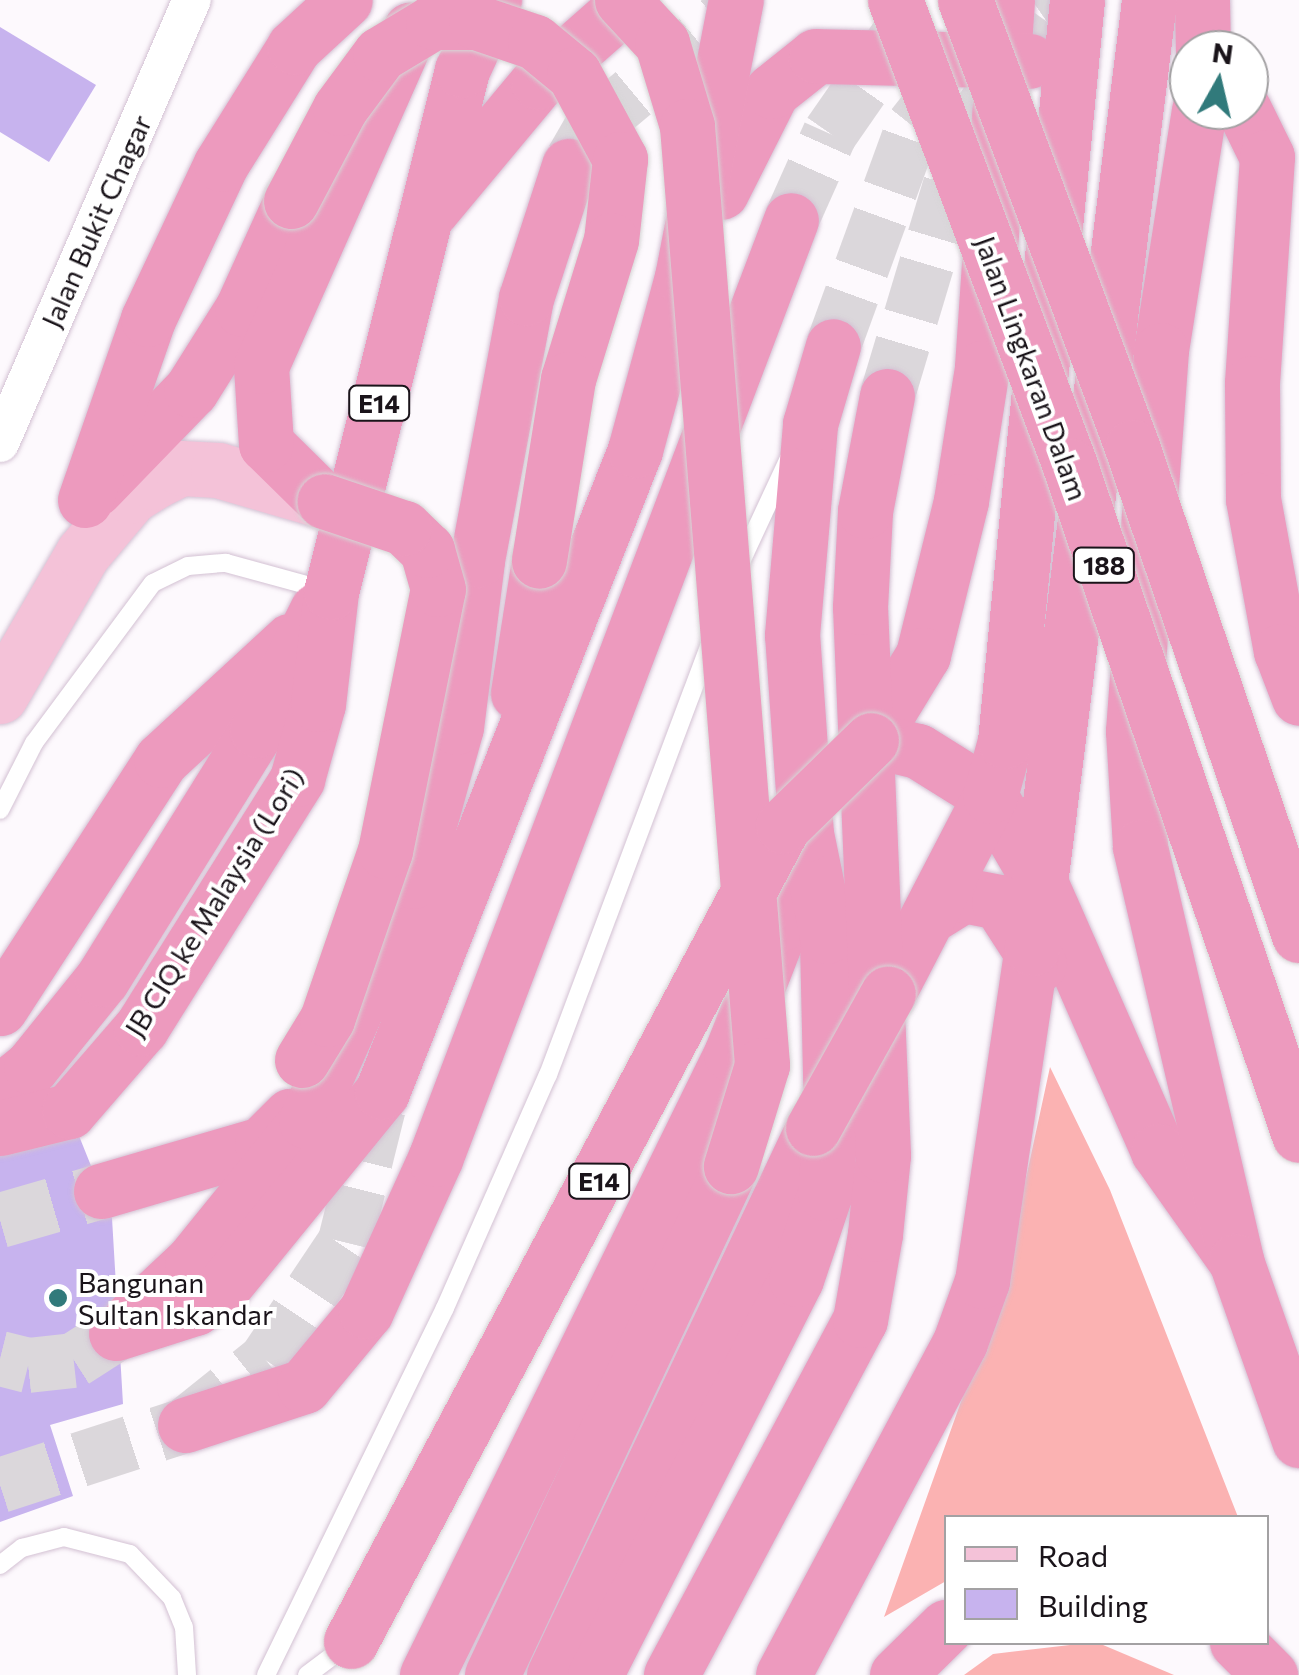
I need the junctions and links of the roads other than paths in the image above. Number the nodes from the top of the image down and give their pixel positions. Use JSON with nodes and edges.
{"nodes":[{"id":1,"x":192,"y":0,"type":"edge"},
{"id":2,"x":344,"y":0,"type":"edge"},
{"id":3,"x":422,"y":0,"type":"edge"},
{"id":4,"x":494,"y":0,"type":"edge"},
{"id":5,"x":622,"y":0,"type":"edge"},
{"id":6,"x":631,"y":0,"type":"edge"},
{"id":7,"x":736,"y":0,"type":"edge"},
{"id":8,"x":896,"y":0,"type":"edge"},
{"id":9,"x":965,"y":0,"type":"edge"},
{"id":10,"x":1007,"y":0,"type":"edge"},
{"id":11,"x":1077,"y":0,"type":"edge"},
{"id":12,"x":1148,"y":0,"type":"edge"},
{"id":13,"x":1202,"y":0,"type":"edge"},
{"id":14,"x":1203,"y":30,"type":"edge"},
{"id":15,"x":1003,"y":58,"type":"junction"},
{"id":16,"x":1072,"y":65,"type":"junction"},
{"id":17,"x":1165,"y":76,"type":"edge"},
{"id":18,"x":1196,"y":130,"type":"edge"},
{"id":19,"x":1254,"y":130,"type":"edge"},
{"id":20,"x":569,"y":166,"type":"tunnel mouth"},
{"id":21,"x":426,"y":215,"type":"junction"},
{"id":22,"x":791,"y":220,"type":"tunnel mouth"},
{"id":23,"x":1299,"y":272,"type":"edge"},
{"id":24,"x":682,"y":276,"type":"junction"},
{"id":25,"x":832,"y":346,"type":"tunnel mouth"},
{"id":26,"x":1252,"y":383,"type":"junction"},
{"id":27,"x":887,"y":396,"type":"tunnel mouth"},
{"id":28,"x":810,"y":424,"type":"junction"},
{"id":29,"x":0,"y":442,"type":"edge"},
{"id":30,"x":85,"y":500,"type":"junction"},
{"id":31,"x":324,"y":501,"type":"junction"},
{"id":32,"x":316,"y":612,"type":"junction"},
{"id":33,"x":0,"y":639,"type":"edge"},
{"id":34,"x":0,"y":696,"type":"edge"},
{"id":35,"x":1299,"y":698,"type":"edge"},
{"id":36,"x":871,"y":740,"type":"junction"},
{"id":37,"x":990,"y":796,"type":"junction"},
{"id":38,"x":500,"y":804,"type":"junction"},
{"id":39,"x":0,"y":810,"type":"edge"},
{"id":40,"x":806,"y":834,"type":"junction"},
{"id":41,"x":1040,"y":882,"type":"junction"},
{"id":42,"x":1299,"y":887,"type":"edge"},
{"id":43,"x":931,"y":915,"type":"junction"},
{"id":44,"x":1299,"y":936,"type":"edge"},
{"id":45,"x":1032,"y":948,"type":"junction"},
{"id":46,"x":1167,"y":961,"type":"junction"},
{"id":47,"x":0,"y":1008,"type":"edge"},
{"id":48,"x":316,"y":1068,"type":"junction"},
{"id":49,"x":1124,"y":1074,"type":"junction"},
{"id":50,"x":0,"y":1092,"type":"edge"},
{"id":51,"x":0,"y":1128,"type":"edge"},
{"id":52,"x":1299,"y":1135,"type":"edge"},
{"id":53,"x":101,"y":1192,"type":"tunnel mouth"},
{"id":54,"x":1236,"y":1261,"type":"junction"},
{"id":55,"x":186,"y":1425,"type":"dead end"},
{"id":56,"x":1299,"y":1440,"type":"edge"},
{"id":57,"x":0,"y":1565,"type":"edge"},
{"id":58,"x":944,"y":1629,"type":"edge"},
{"id":59,"x":1240,"y":1645,"type":"edge"},
{"id":60,"x":348,"y":1658,"type":"edge"},
{"id":61,"x":187,"y":1675,"type":"edge"},
{"id":62,"x":266,"y":1675,"type":"edge"},
{"id":63,"x":307,"y":1675,"type":"edge"},
{"id":64,"x":426,"y":1675,"type":"edge"},
{"id":65,"x":492,"y":1675,"type":"edge"},
{"id":66,"x":554,"y":1675,"type":"edge"},
{"id":67,"x":594,"y":1675,"type":"edge"},
{"id":68,"x":671,"y":1675,"type":"edge"},
{"id":69,"x":783,"y":1675,"type":"edge"},
{"id":70,"x":897,"y":1675,"type":"edge"},
{"id":71,"x":1270,"y":1675,"type":"edge"}],
"edges":[{"from":1,"to":29,"type":"street","name":"Jalan Bukit Chagar"},
{"from":2,"to":30,"type":"highway"},
{"from":3,"to":31,"type":"highway"},
{"from":4,"to":21,"type":"highway"},
{"from":5,"to":65,"type":"highway","bridge":true},
{"from":6,"to":21,"type":"highway"},
{"from":7,"to":24,"type":"highway"},
{"from":8,"to":52,"type":"highway","name":"Jalan Lingkaran Dalam","number":"188","bridge":true},
{"from":9,"to":44,"type":"highway","number":"188","bridge":true},
{"from":10,"to":15,"type":"highway"},
{"from":11,"to":16,"type":"highway"},
{"from":12,"to":17,"type":"highway"},
{"from":13,"to":14,"type":"highway"},
{"from":15,"to":16,"type":"highway"},
{"from":15,"to":24,"type":"highway"},
{"from":15,"to":36,"type":"highway"},
{"from":16,"to":17,"type":"highway"},
{"from":16,"to":37,"type":"highway"},
{"from":17,"to":41,"type":"highway"},
{"from":18,"to":46,"type":"highway"},
{"from":19,"to":26,"type":"highway"},
{"from":20,"to":48,"type":"highway"},
{"from":21,"to":32,"type":"highway","number":"E14"},
{"from":22,"to":55,"type":"highway"},
{"from":23,"to":26,"type":"highway"},
{"from":24,"to":38,"type":"highway"},
{"from":25,"to":28,"type":"highway"},
{"from":26,"to":35,"type":"highway"},
{"from":27,"to":68,"type":"highway"},
{"from":28,"to":40,"type":"highway"},
{"from":28,"to":62,"type":"lane"},
{"from":30,"to":33,"type":"main road"},
{"from":30,"to":38,"type":"highway","bridge":true},
{"from":31,"to":34,"type":"main road"},
{"from":31,"to":48,"type":"highway","bridge":true},
{"from":32,"to":39,"type":"lane"},
{"from":32,"to":47,"type":"highway"},
{"from":32,"to":50,"type":"highway","name":"JB CIQ ke Malaysia (Lori)","number":"E14"},
{"from":32,"to":51,"type":"highway","name":"JB CIQ ke Malaysia (Lori)","number":"E14"},
{"from":36,"to":37,"type":"highway"},
{"from":36,"to":60,"type":"highway","number":"E14","bridge":true},
{"from":37,"to":41,"type":"highway"},
{"from":37,"to":43,"type":"highway"},
{"from":38,"to":48,"type":"highway"},
{"from":40,"to":64,"type":"highway"},
{"from":40,"to":67,"type":"highway"},
{"from":41,"to":45,"type":"highway"},
{"from":41,"to":49,"type":"highway"},
{"from":42,"to":46,"type":"highway"},
{"from":43,"to":45,"type":"highway"},
{"from":43,"to":66,"type":"highway","bridge":true},
{"from":45,"to":49,"type":"highway"},
{"from":45,"to":69,"type":"highway"},
{"from":46,"to":54,"type":"highway"},
{"from":48,"to":53,"type":"highway"},
{"from":49,"to":54,"type":"highway"},
{"from":54,"to":56,"type":"highway"},
{"from":57,"to":61,"type":"lane"},
{"from":58,"to":70,"type":"highway"},
{"from":59,"to":71,"type":"highway"},
{"from":60,"to":63,"type":"lane"}]}
